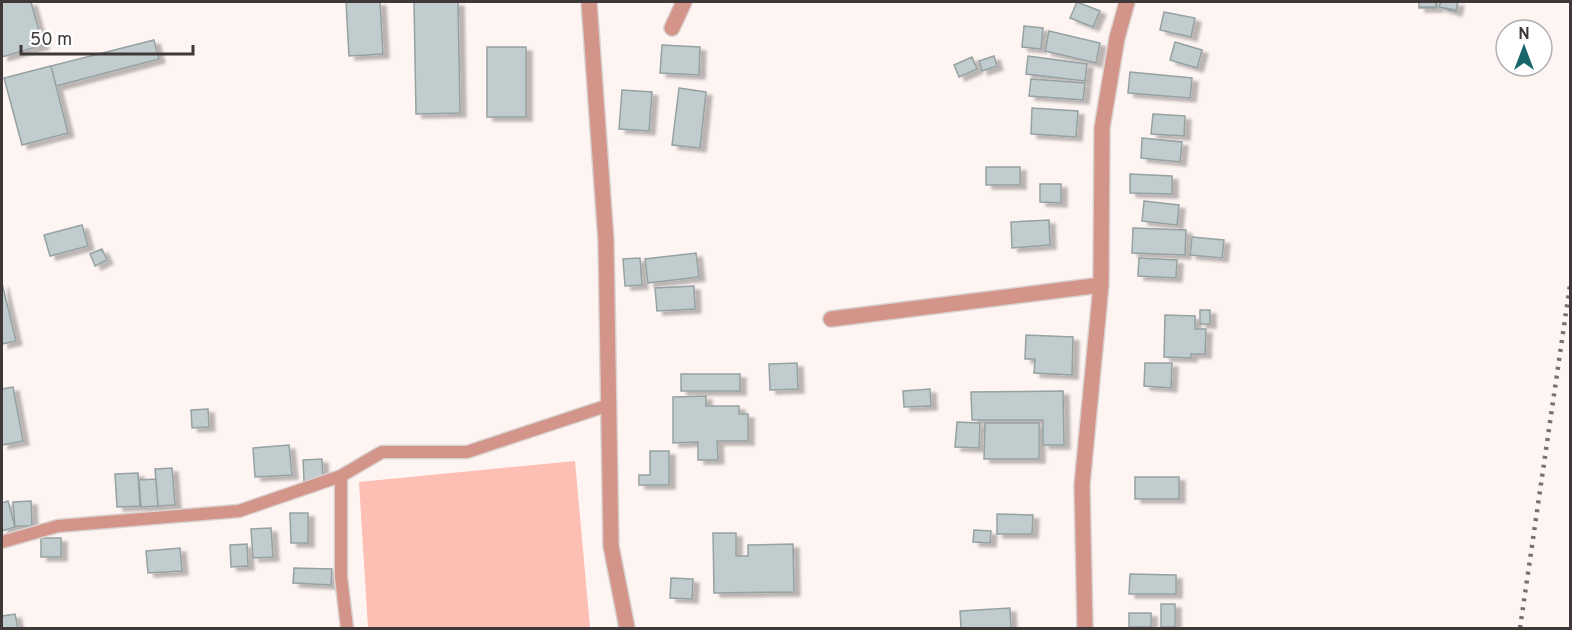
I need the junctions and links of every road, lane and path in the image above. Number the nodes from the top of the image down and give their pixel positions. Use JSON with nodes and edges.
{"nodes":[{"id":1,"x":589,"y":2,"type":"edge"},
{"id":2,"x":684,"y":2,"type":"edge"},
{"id":3,"x":1127,"y":2,"type":"edge"},
{"id":4,"x":672,"y":28,"type":"dead end"},
{"id":5,"x":1101,"y":285,"type":"junction"},
{"id":6,"x":831,"y":319,"type":"dead end"},
{"id":7,"x":609,"y":405,"type":"junction"},
{"id":8,"x":341,"y":476,"type":"junction"},
{"id":9,"x":2,"y":542,"type":"edge"},
{"id":10,"x":347,"y":628,"type":"edge"},
{"id":11,"x":627,"y":628,"type":"edge"},
{"id":12,"x":1085,"y":628,"type":"edge"}],
"edges":[{"from":1,"to":7,"type":"street"},
{"from":2,"to":4,"type":"street"},
{"from":3,"to":5,"type":"street"},
{"from":5,"to":6,"type":"street"},
{"from":5,"to":12,"type":"street"},
{"from":7,"to":8,"type":"lane"},
{"from":7,"to":11,"type":"street"},
{"from":8,"to":9,"type":"lane"},
{"from":8,"to":10,"type":"lane"}]}
